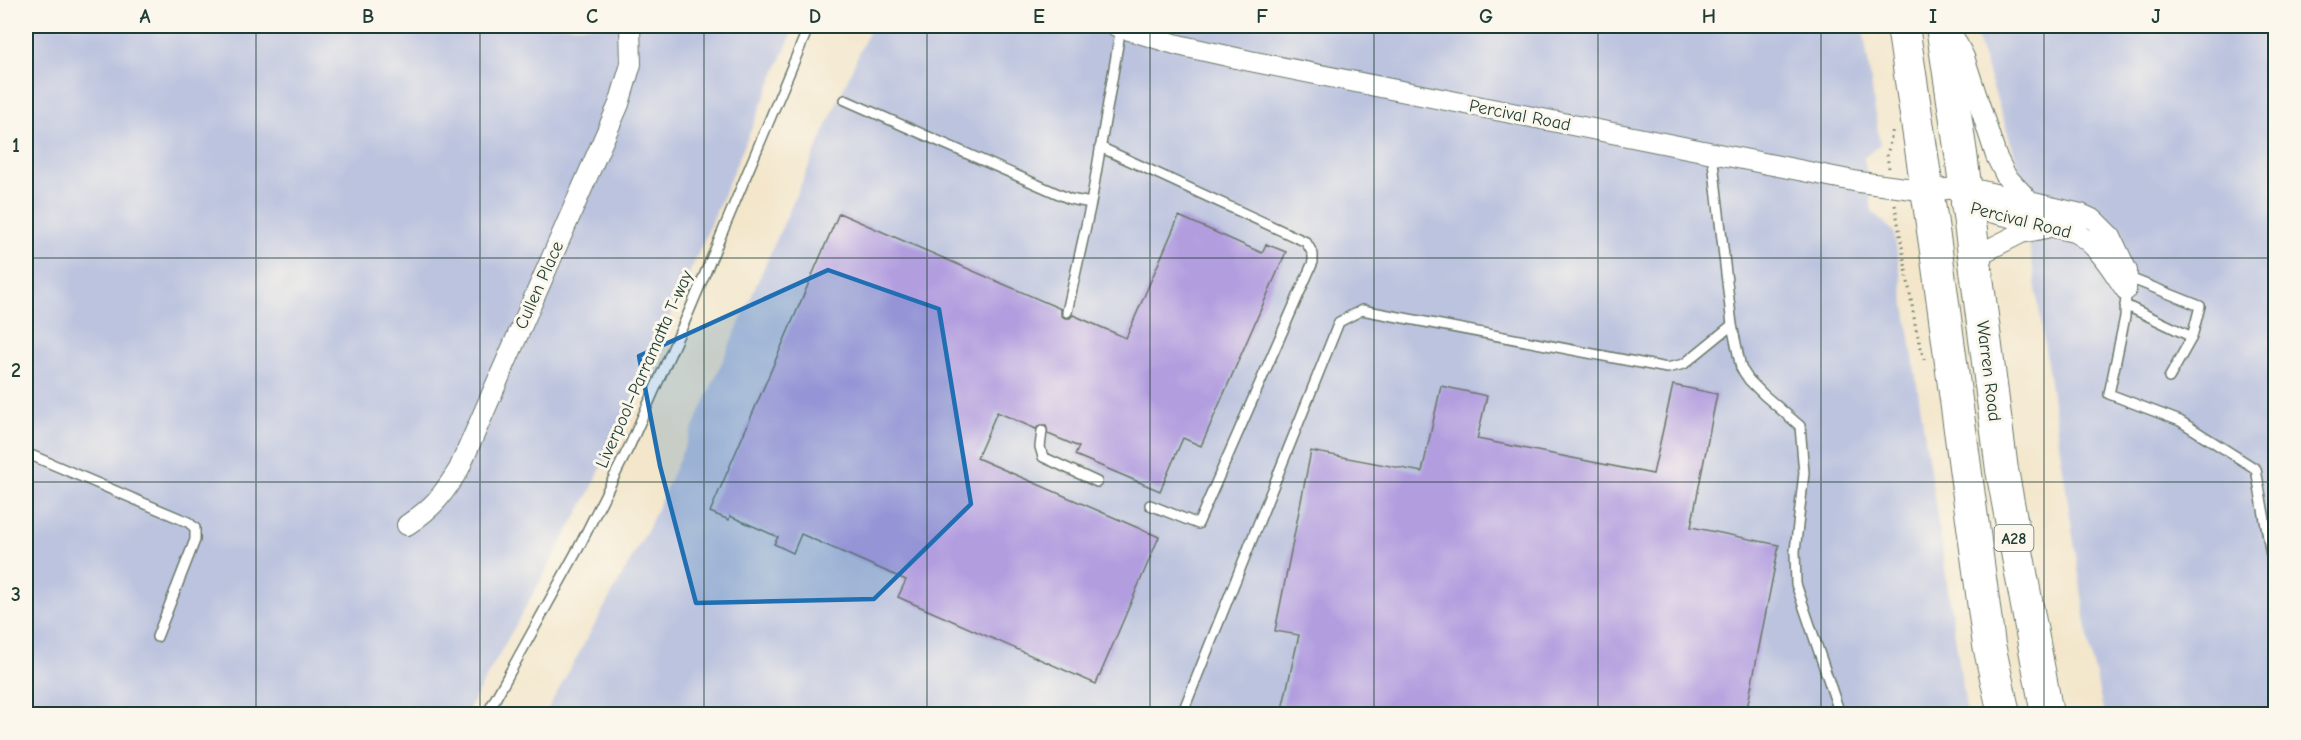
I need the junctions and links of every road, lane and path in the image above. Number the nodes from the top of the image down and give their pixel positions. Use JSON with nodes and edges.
{"nodes":[{"id":1,"x":630,"y":26,"type":"edge"},
{"id":2,"x":809,"y":26,"type":"edge"},
{"id":3,"x":1119,"y":26,"type":"edge"},
{"id":4,"x":1903,"y":26,"type":"edge"},
{"id":5,"x":1942,"y":26,"type":"edge"},
{"id":6,"x":1948,"y":26,"type":"edge"},
{"id":7,"x":845,"y":100,"type":"dead end"},
{"id":8,"x":1100,"y":147,"type":"junction"},
{"id":9,"x":1712,"y":153,"type":"junction"},
{"id":10,"x":1928,"y":191,"type":"junction"},
{"id":11,"x":1966,"y":197,"type":"junction"},
{"id":12,"x":2030,"y":202,"type":"junction"},
{"id":13,"x":1090,"y":203,"type":"junction"},
{"id":14,"x":2052,"y":227,"type":"junction"},
{"id":15,"x":1974,"y":257,"type":"junction"},
{"id":16,"x":2126,"y":291,"type":"junction"},
{"id":17,"x":1067,"y":312,"type":"dead end"},
{"id":18,"x":1732,"y":325,"type":"junction"},
{"id":19,"x":2192,"y":337,"type":"junction"},
{"id":20,"x":2169,"y":378,"type":"dead end"},
{"id":21,"x":1042,"y":431,"type":"dead end"},
{"id":22,"x":26,"y":453,"type":"edge"},
{"id":23,"x":1096,"y":482,"type":"dead end"},
{"id":24,"x":1150,"y":505,"type":"dead end"},
{"id":25,"x":407,"y":525,"type":"dead end"},
{"id":26,"x":2276,"y":583,"type":"edge"},
{"id":27,"x":157,"y":637,"type":"dead end"},
{"id":28,"x":487,"y":714,"type":"edge"},
{"id":29,"x":1182,"y":714,"type":"edge"},
{"id":30,"x":1840,"y":714,"type":"edge"},
{"id":31,"x":2004,"y":714,"type":"edge"},
{"id":32,"x":2047,"y":714,"type":"edge"}],
"edges":[{"from":1,"to":25,"type":"street","name":"Cullen Place"},
{"from":2,"to":28,"type":"lane","name":"Liverpool–Parramatta T-way"},
{"from":3,"to":8,"type":"lane"},
{"from":3,"to":9,"type":"street","name":"Percival Road"},
{"from":4,"to":10,"type":"highway","name":"Warren Road","number":"A28"},
{"from":5,"to":11,"type":"highway","name":"Warren Road","number":"A28"},
{"from":6,"to":12,"type":"street"},
{"from":7,"to":13,"type":"lane"},
{"from":8,"to":13,"type":"lane"},
{"from":8,"to":24,"type":"lane"},
{"from":9,"to":10,"type":"street","name":"Percival Road"},
{"from":9,"to":18,"type":"lane"},
{"from":10,"to":11,"type":"street","name":"Percival Road"},
{"from":10,"to":31,"type":"highway","name":"Warren Road","number":"A28"},
{"from":11,"to":12,"type":"street","name":"Percival Road"},
{"from":11,"to":14,"type":"street","name":"Percival Road"},
{"from":11,"to":15,"type":"highway","name":"Warren Road","number":"A28"},
{"from":12,"to":16,"type":"street","name":"Percival Road"},
{"from":13,"to":17,"type":"lane"},
{"from":14,"to":15,"type":"street"},
{"from":14,"to":16,"type":"street","name":"Percival Road"},
{"from":15,"to":32,"type":"highway","name":"Warren Road","number":"A28"},
{"from":16,"to":19,"type":"lane"},
{"from":16,"to":19,"type":"lane"},
{"from":16,"to":26,"type":"lane"},
{"from":18,"to":29,"type":"lane"},
{"from":18,"to":30,"type":"lane"},
{"from":19,"to":20,"type":"lane"},
{"from":21,"to":23,"type":"lane"},
{"from":22,"to":27,"type":"lane"}]}
